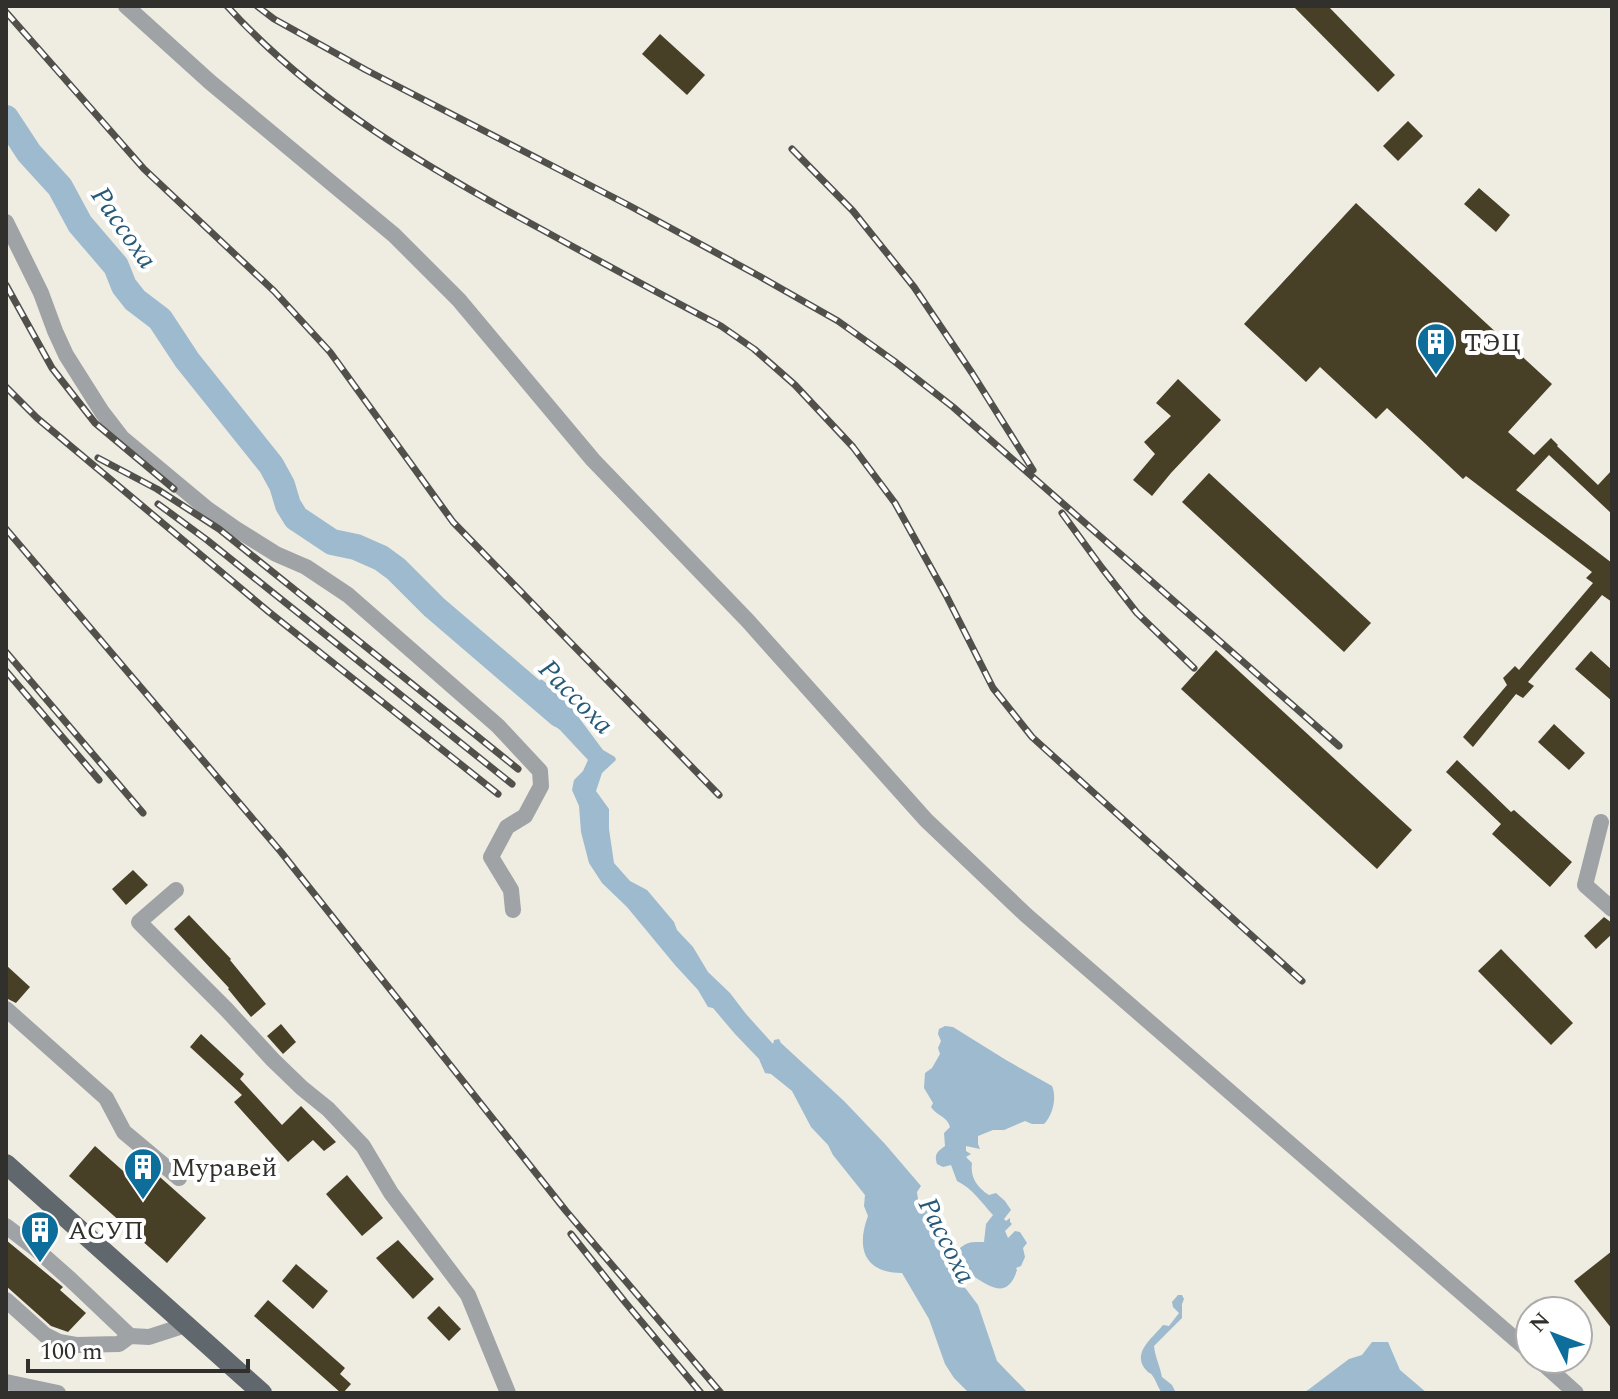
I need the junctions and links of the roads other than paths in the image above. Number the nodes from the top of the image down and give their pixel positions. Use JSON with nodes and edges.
{"nodes":[{"id":1,"x":126,"y":6,"type":"edge"},
{"id":2,"x":6,"y":222,"type":"edge"},
{"id":3,"x":1601,"y":822,"type":"dead end"},
{"id":4,"x":176,"y":890,"type":"dead end"},
{"id":5,"x":1612,"y":909,"type":"edge"},
{"id":6,"x":513,"y":910,"type":"dead end"},
{"id":7,"x":6,"y":1009,"type":"edge"},
{"id":8,"x":6,"y":1164,"type":"edge"},
{"id":9,"x":179,"y":1178,"type":"dead end"},
{"id":10,"x":6,"y":1226,"type":"edge"},
{"id":11,"x":6,"y":1300,"type":"edge"},
{"id":12,"x":186,"y":1325,"type":"junction"},
{"id":13,"x":130,"y":1336,"type":"junction"},
{"id":14,"x":1514,"y":1338,"type":"edge"},
{"id":15,"x":1556,"y":1375,"type":"edge"},
{"id":16,"x":18,"y":1387,"type":"edge"},
{"id":17,"x":58,"y":1393,"type":"edge"},
{"id":18,"x":262,"y":1393,"type":"edge"},
{"id":19,"x":508,"y":1393,"type":"edge"},
{"id":20,"x":1576,"y":1393,"type":"edge"}],
"edges":[{"from":1,"to":14,"type":"street"},
{"from":2,"to":6,"type":"street"},
{"from":3,"to":5,"type":"street"},
{"from":4,"to":19,"type":"street"},
{"from":7,"to":9,"type":"street"},
{"from":8,"to":12,"type":"main road"},
{"from":10,"to":13,"type":"street"},
{"from":11,"to":13,"type":"street"},
{"from":12,"to":13,"type":"street"},
{"from":12,"to":18,"type":"main road"},
{"from":15,"to":20,"type":"street"},
{"from":16,"to":17,"type":"street"}]}
